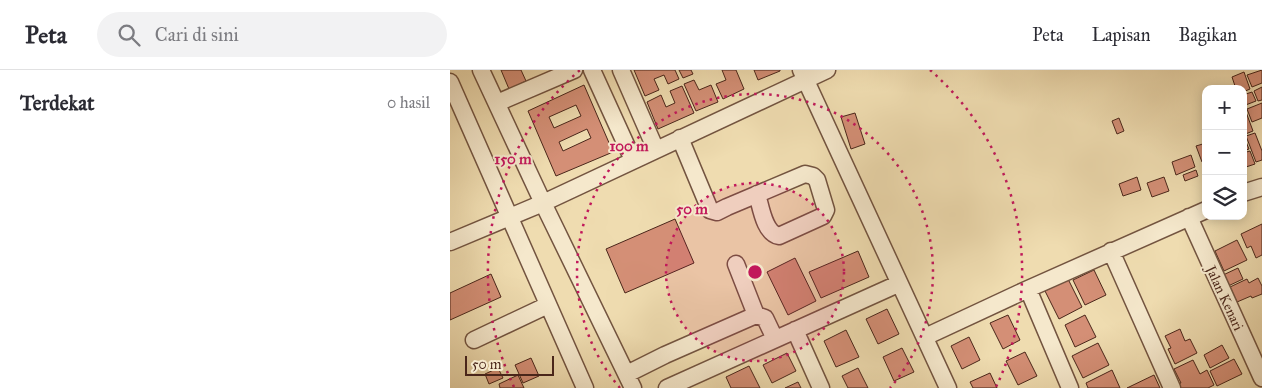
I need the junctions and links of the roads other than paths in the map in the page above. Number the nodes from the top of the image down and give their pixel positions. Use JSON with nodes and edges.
{"nodes":[{"id":1,"x":481,"y":70,"type":"edge"},
{"id":2,"x":574,"y":70,"type":"edge"},
{"id":3,"x":592,"y":70,"type":"edge"},
{"id":4,"x":620,"y":70,"type":"edge"},
{"id":5,"x":826,"y":70,"type":"edge"},
{"id":6,"x":803,"y":75,"type":"edge"},
{"id":7,"x":450,"y":82,"type":"edge"},
{"id":8,"x":497,"y":103,"type":"junction"},
{"id":9,"x":680,"y":138,"type":"junction"},
{"id":10,"x":656,"y":150,"type":"junction"},
{"id":11,"x":633,"y":160,"type":"junction"},
{"id":12,"x":1262,"y":187,"type":"edge"},
{"id":13,"x":1247,"y":192,"type":"edge"},
{"id":14,"x":757,"y":194,"type":"dead end"},
{"id":15,"x":543,"y":203,"type":"junction"},
{"id":16,"x":1202,"y":212,"type":"edge"},
{"id":17,"x":510,"y":217,"type":"junction"},
{"id":18,"x":1189,"y":218,"type":"junction"},
{"id":19,"x":450,"y":242,"type":"edge"},
{"id":20,"x":1111,"y":251,"type":"junction"},
{"id":21,"x":736,"y":264,"type":"dead end"},
{"id":22,"x":898,"y":284,"type":"junction"},
{"id":23,"x":1028,"y":288,"type":"junction"},
{"id":24,"x":548,"y":305,"type":"junction"},
{"id":25,"x":756,"y":315,"type":"junction"},
{"id":26,"x":795,"y":330,"type":"junction"},
{"id":27,"x":925,"y":337,"type":"junction"},
{"id":28,"x":775,"y":339,"type":"junction"},
{"id":29,"x":474,"y":340,"type":"dead end"},
{"id":30,"x":1262,"y":378,"type":"edge"},
{"id":31,"x":630,"y":381,"type":"edge"},
{"id":32,"x":585,"y":388,"type":"edge"},
{"id":33,"x":667,"y":388,"type":"edge"},
{"id":34,"x":821,"y":388,"type":"edge"},
{"id":35,"x":948,"y":388,"type":"edge"},
{"id":36,"x":1070,"y":388,"type":"edge"},
{"id":37,"x":1172,"y":388,"type":"edge"}],
"edges":[{"from":1,"to":8,"type":"street"},
{"from":2,"to":8,"type":"street"},
{"from":3,"to":11,"type":"street"},
{"from":4,"to":10,"type":"street"},
{"from":5,"to":6,"type":"street"},
{"from":6,"to":9,"type":"street"},
{"from":6,"to":22,"type":"street"},
{"from":7,"to":17,"type":"street"},
{"from":8,"to":15,"type":"street"},
{"from":9,"to":10,"type":"street"},
{"from":9,"to":14,"type":"street"},
{"from":10,"to":11,"type":"street"},
{"from":11,"to":15,"type":"street"},
{"from":12,"to":13,"type":"street"},
{"from":15,"to":17,"type":"street"},
{"from":15,"to":31,"type":"street"},
{"from":16,"to":18,"type":"street"},
{"from":17,"to":19,"type":"street"},
{"from":17,"to":24,"type":"street"},
{"from":18,"to":20,"type":"street"},
{"from":18,"to":30,"type":"street","name":"Jalan Kenari"},
{"from":20,"to":23,"type":"street"},
{"from":20,"to":37,"type":"street"},
{"from":21,"to":25,"type":"street"},
{"from":22,"to":26,"type":"street"},
{"from":22,"to":27,"type":"street"},
{"from":23,"to":27,"type":"street"},
{"from":23,"to":36,"type":"street"},
{"from":24,"to":29,"type":"street"},
{"from":24,"to":32,"type":"street"},
{"from":25,"to":28,"type":"street"},
{"from":25,"to":31,"type":"street"},
{"from":26,"to":28,"type":"street"},
{"from":26,"to":34,"type":"street"},
{"from":27,"to":35,"type":"street"},
{"from":28,"to":33,"type":"street"}]}
